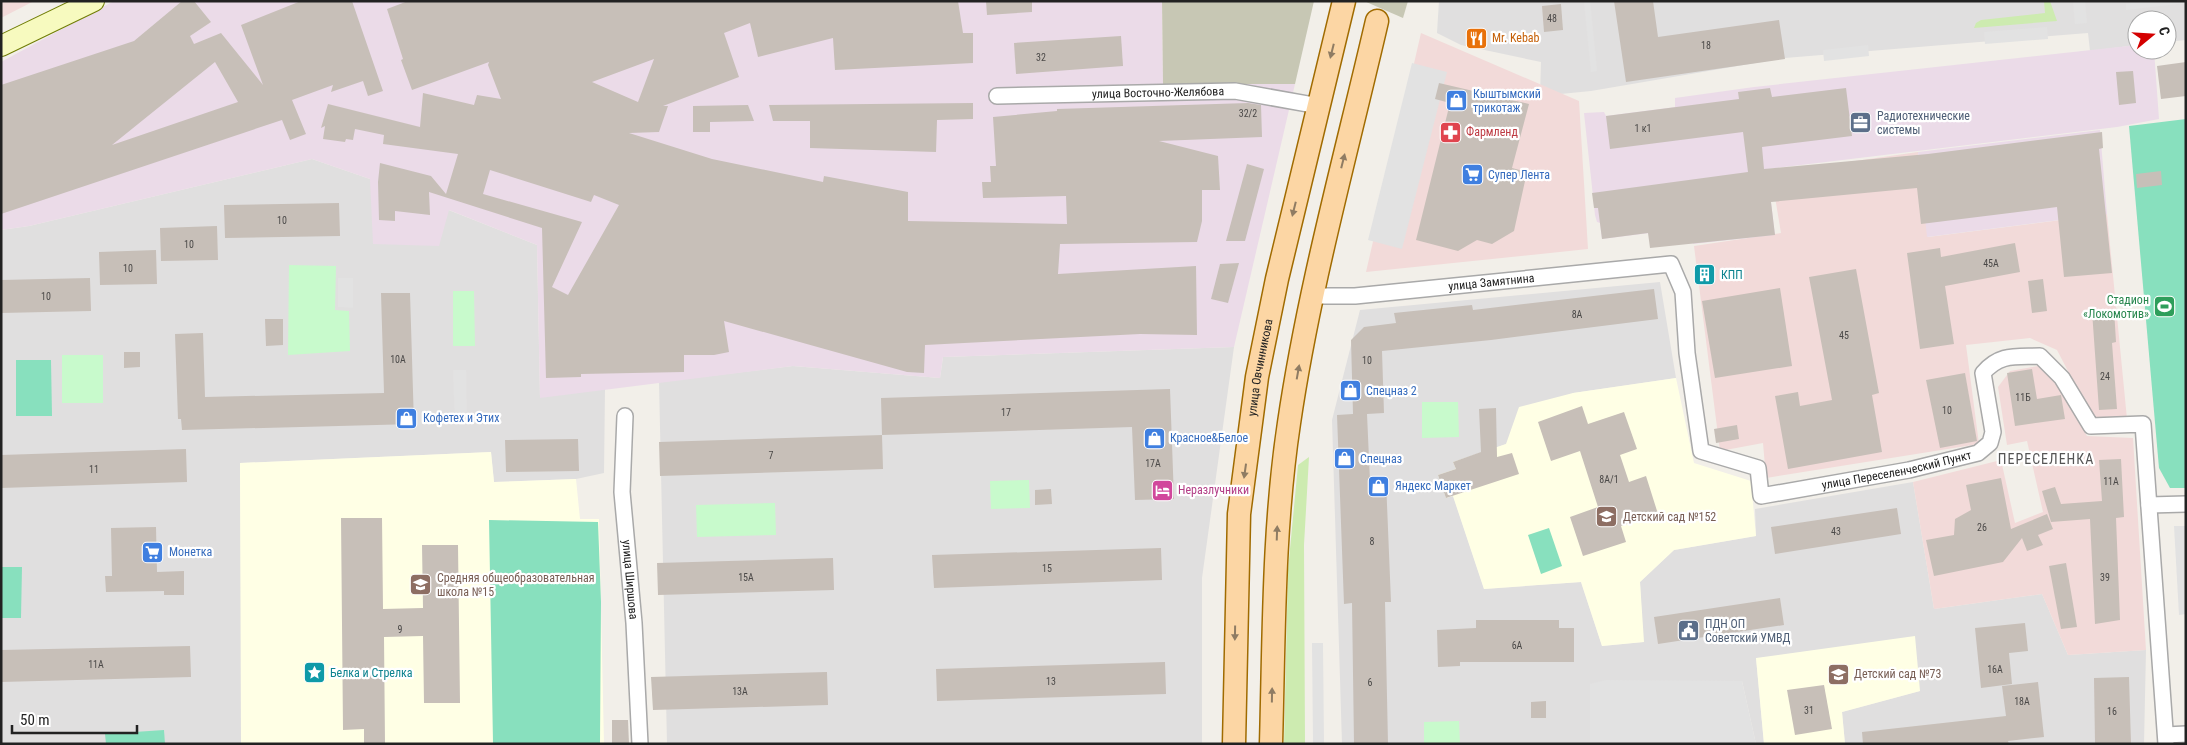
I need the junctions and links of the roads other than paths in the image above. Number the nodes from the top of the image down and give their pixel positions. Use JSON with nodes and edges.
{"nodes":[{"id":1,"x":94,"y":1,"type":"edge"},
{"id":2,"x":1344,"y":2,"type":"edge"},
{"id":3,"x":1377,"y":21,"type":"dead end"},
{"id":4,"x":1,"y":46,"type":"edge"},
{"id":5,"x":997,"y":96,"type":"dead end"},
{"id":6,"x":1319,"y":106,"type":"junction"},
{"id":7,"x":1671,"y":264,"type":"joint"},
{"id":8,"x":1311,"y":296,"type":"junction"},
{"id":9,"x":625,"y":416,"type":"dead end"},
{"id":10,"x":2186,"y":504,"type":"edge"},
{"id":11,"x":2150,"y":505,"type":"junction"},
{"id":12,"x":2186,"y":734,"type":"edge"},
{"id":13,"x":2166,"y":740,"type":"edge"},
{"id":14,"x":640,"y":744,"type":"edge"},
{"id":15,"x":1234,"y":744,"type":"edge"},
{"id":16,"x":1271,"y":744,"type":"edge"}],
"edges":[{"from":1,"to":4,"type":"main road"},
{"from":2,"to":6,"type":"main road","name":"улица Овчинникова","one_way":true},
{"from":8,"to":3,"type":"main road","one_way":true},
{"from":5,"to":6,"type":"street","name":"улица Восточно-Желябова"},
{"from":6,"to":15,"type":"main road","name":"улица Овчинникова","one_way":true},
{"from":7,"to":8,"type":"street","name":"улица Замятнина"},
{"from":7,"to":11,"type":"street","name":"улица Переселенческий Пункт"},
{"from":16,"to":8,"type":"main road","one_way":true},
{"from":9,"to":14,"type":"street","name":"улица Ширшова"},
{"from":10,"to":11,"type":"street"},
{"from":11,"to":13,"type":"street","name":"улица Переселенческий Пункт"},
{"from":12,"to":13,"type":"street"}]}
